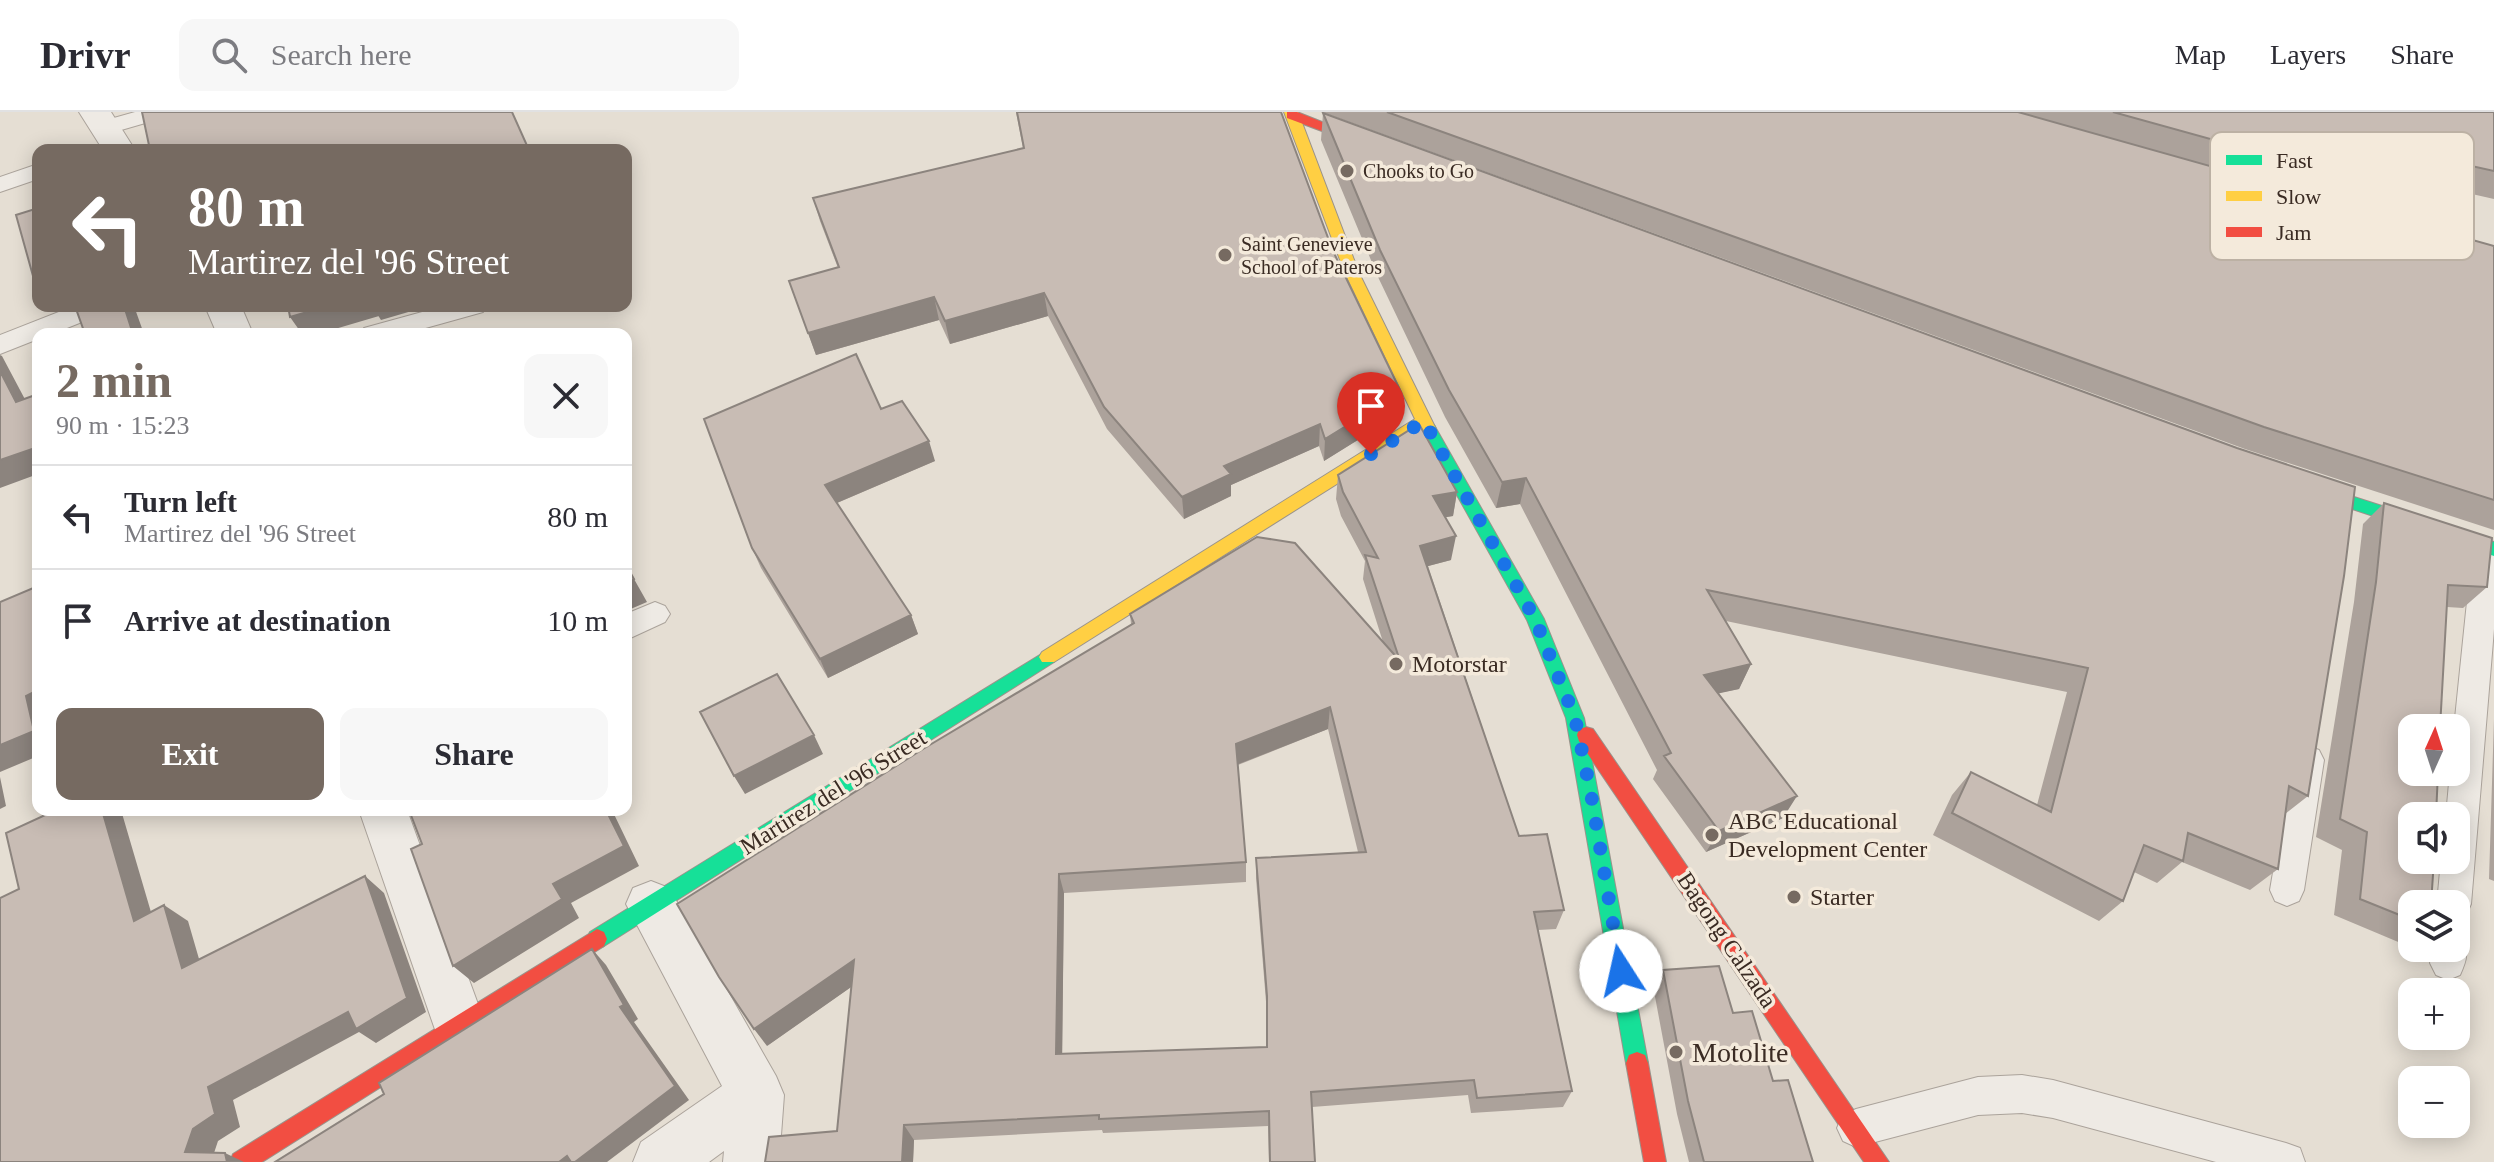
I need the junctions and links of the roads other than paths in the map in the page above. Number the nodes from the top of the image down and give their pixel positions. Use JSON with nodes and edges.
{"nodes":[{"id":1,"x":158,"y":112,"type":"edge"},
{"id":2,"x":1291,"y":113,"type":"edge"},
{"id":3,"x":105,"y":136,"type":"edge"},
{"id":4,"x":1396,"y":153,"type":"edge"},
{"id":5,"x":32,"y":173,"type":"edge"},
{"id":6,"x":0,"y":185,"type":"edge"},
{"id":7,"x":83,"y":312,"type":"edge"},
{"id":8,"x":452,"y":312,"type":"edge"},
{"id":9,"x":43,"y":328,"type":"edge"},
{"id":10,"x":395,"y":328,"type":"edge"},
{"id":11,"x":32,"y":332,"type":"edge"},
{"id":12,"x":0,"y":345,"type":"edge"},
{"id":13,"x":1424,"y":421,"type":"junction"},
{"id":14,"x":2274,"y":477,"type":"edge"},
{"id":15,"x":2490,"y":548,"type":"edge"},
{"id":16,"x":655,"y":614,"type":"dead end"},
{"id":17,"x":632,"y":625,"type":"edge"},
{"id":18,"x":1575,"y":718,"type":"junction"},
{"id":19,"x":2312,"y":733,"type":"edge"},
{"id":20,"x":385,"y":816,"type":"edge"},
{"id":21,"x":2287,"y":890,"type":"dead end"},
{"id":22,"x":2455,"y":890,"type":"edge"},
{"id":23,"x":651,"y":904,"type":"junction"},
{"id":24,"x":459,"y":1026,"type":"junction"},
{"id":25,"x":757,"y":1095,"type":"junction"},
{"id":26,"x":1856,"y":1128,"type":"junction"},
{"id":27,"x":241,"y":1162,"type":"edge"},
{"id":28,"x":661,"y":1162,"type":"edge"},
{"id":29,"x":751,"y":1162,"type":"edge"},
{"id":30,"x":1655,"y":1162,"type":"edge"},
{"id":31,"x":1878,"y":1162,"type":"edge"},
{"id":32,"x":2286,"y":1162,"type":"edge"}],
"edges":[{"from":1,"to":3,"type":"lane"},
{"from":2,"to":4,"type":"street"},
{"from":2,"to":13,"type":"street"},
{"from":5,"to":6,"type":"lane"},
{"from":7,"to":9,"type":"lane"},
{"from":8,"to":10,"type":"lane"},
{"from":11,"to":12,"type":"lane"},
{"from":13,"to":18,"type":"street"},
{"from":13,"to":23,"type":"street","name":"Martirez del '96 Street"},
{"from":14,"to":15,"type":"street"},
{"from":15,"to":22,"type":"lane"},
{"from":16,"to":17,"type":"lane"},
{"from":18,"to":26,"type":"street","name":"Bagong Calzada"},
{"from":18,"to":30,"type":"street"},
{"from":19,"to":21,"type":"lane"},
{"from":20,"to":24,"type":"street"},
{"from":23,"to":24,"type":"street","name":"Martirez del '96 Street"},
{"from":23,"to":25,"type":"street"},
{"from":24,"to":27,"type":"street","name":"Martirez del '96 Street"},
{"from":25,"to":28,"type":"street"},
{"from":25,"to":29,"type":"street"},
{"from":26,"to":31,"type":"street","name":"Bagong Calzada"},
{"from":26,"to":32,"type":"lane"}]}
